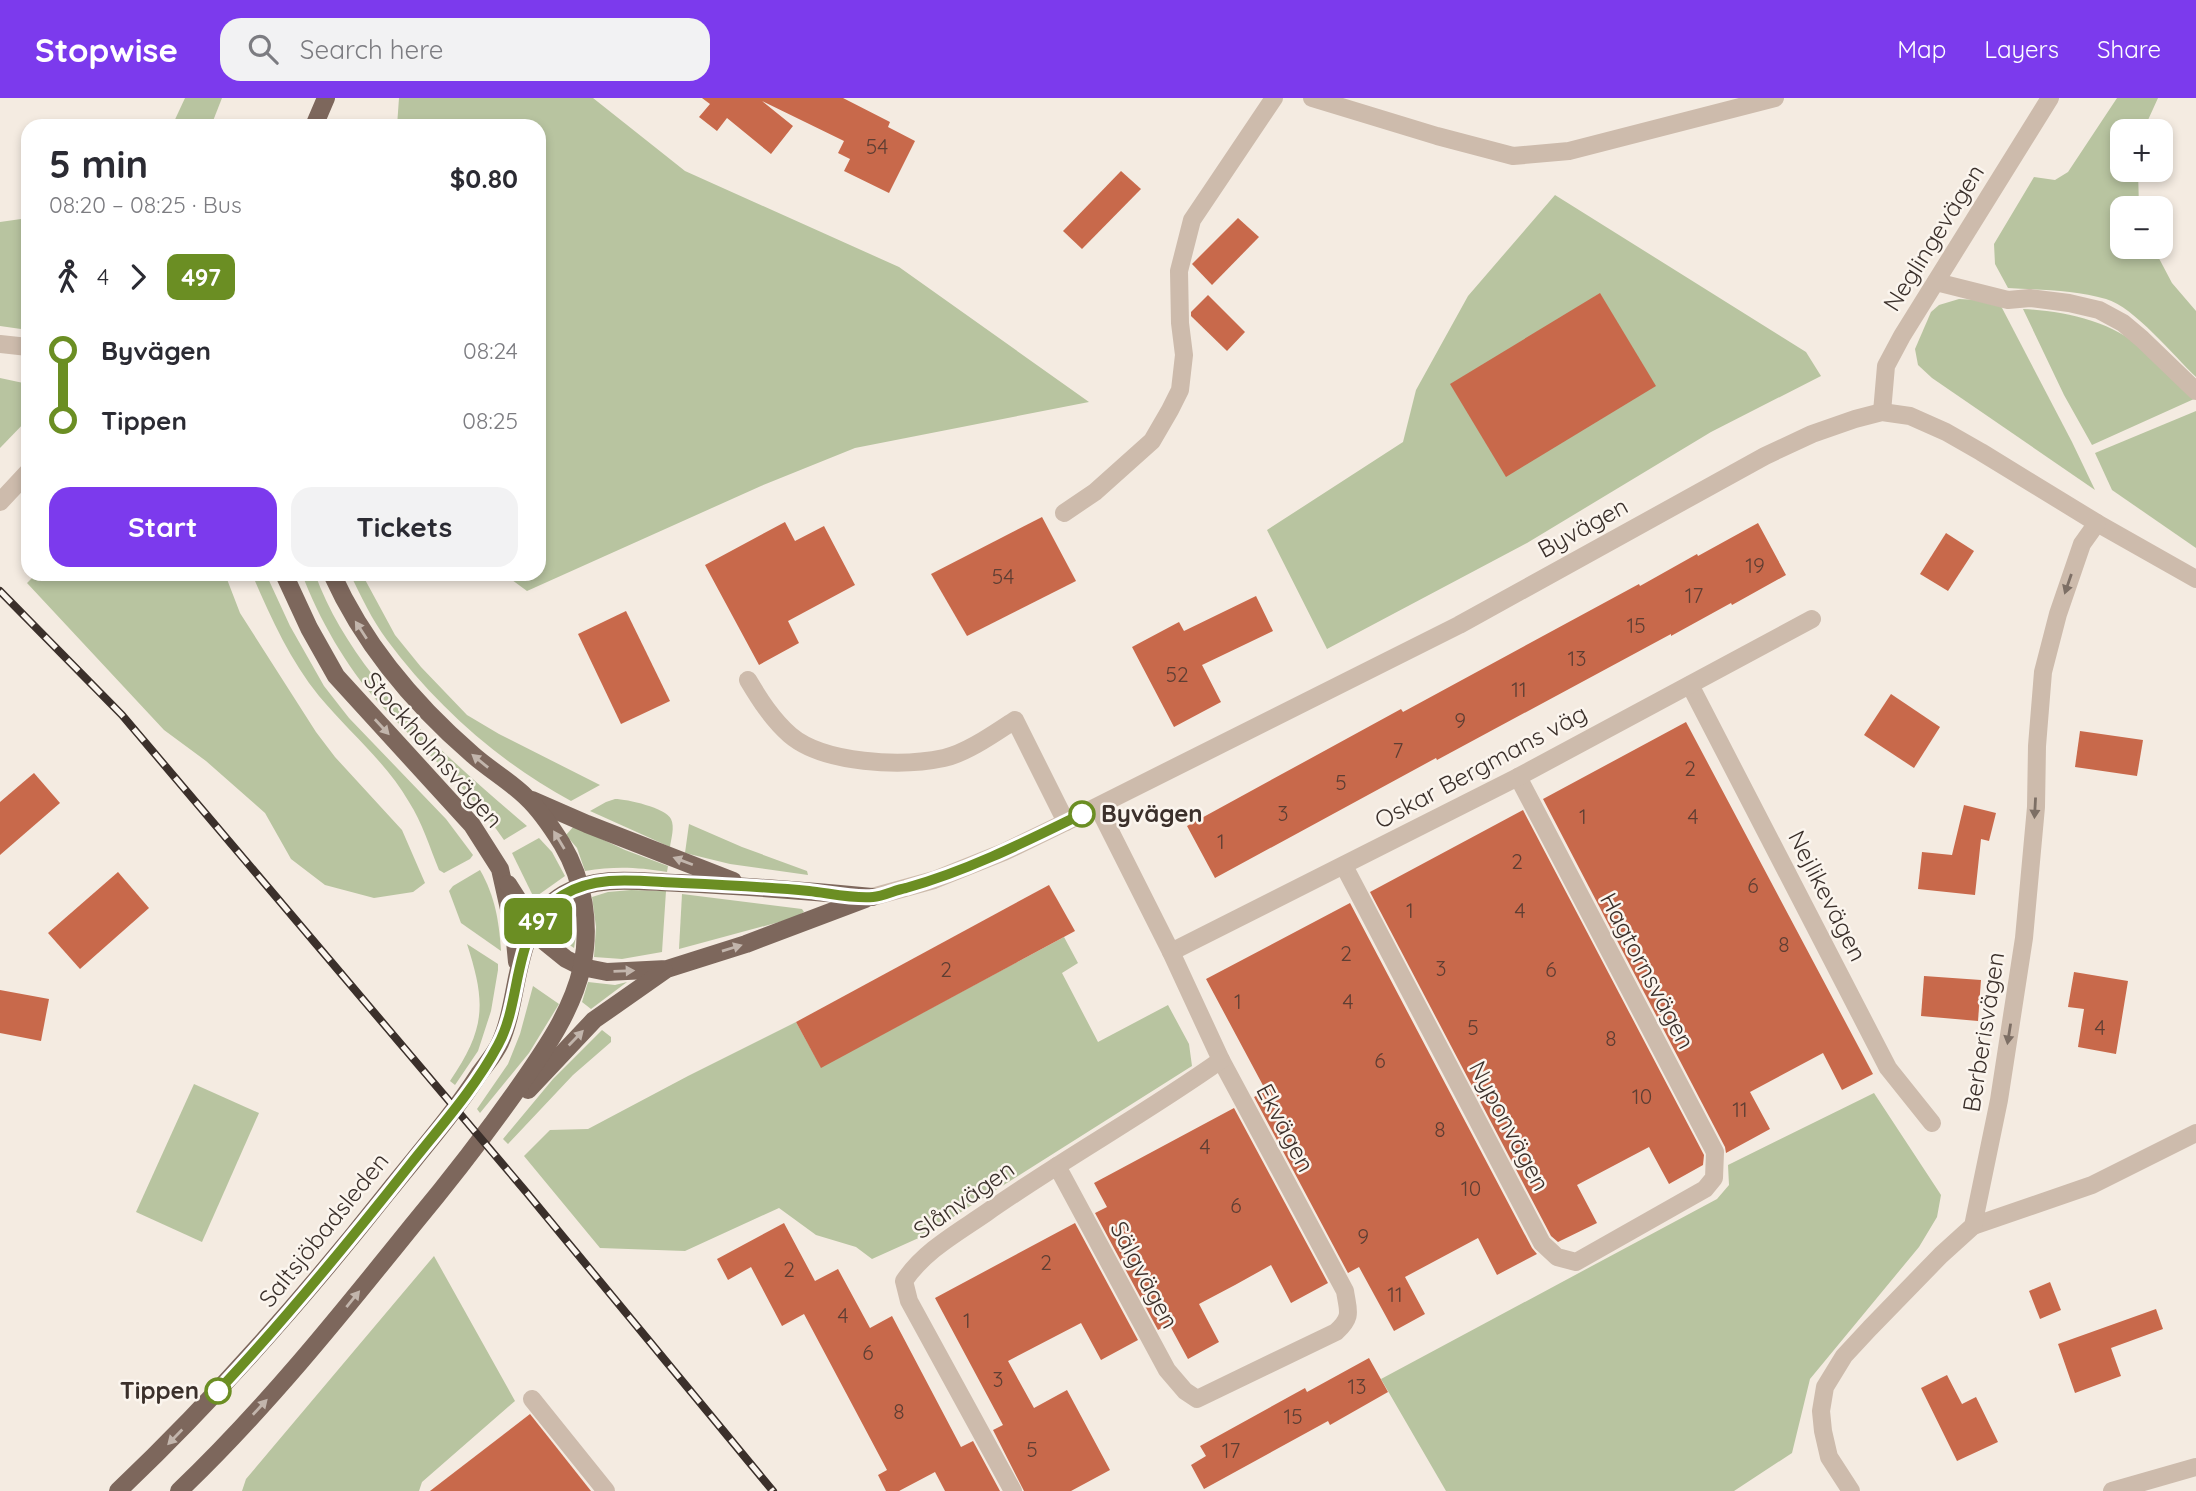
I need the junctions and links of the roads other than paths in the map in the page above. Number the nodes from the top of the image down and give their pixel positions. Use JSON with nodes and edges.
{"nodes":[{"id":1,"x":327,"y":98,"type":"edge"},
{"id":2,"x":1274,"y":98,"type":"edge"},
{"id":3,"x":1312,"y":98,"type":"edge"},
{"id":4,"x":1775,"y":98,"type":"edge"},
{"id":5,"x":2049,"y":98,"type":"edge"},
{"id":6,"x":317,"y":119,"type":"edge"},
{"id":7,"x":325,"y":119,"type":"edge"},
{"id":8,"x":1937,"y":282,"type":"junction"},
{"id":9,"x":0,"y":344,"type":"edge"},
{"id":10,"x":21,"y":346,"type":"edge"},
{"id":11,"x":2196,"y":391,"type":"edge"},
{"id":12,"x":1882,"y":412,"type":"junction"},
{"id":13,"x":21,"y":480,"type":"edge"},
{"id":14,"x":0,"y":502,"type":"edge"},
{"id":15,"x":1064,"y":513,"type":"dead end"},
{"id":16,"x":2097,"y":523,"type":"junction"},
{"id":17,"x":2196,"y":579,"type":"edge"},
{"id":18,"x":287,"y":581,"type":"edge"},
{"id":19,"x":335,"y":581,"type":"edge"},
{"id":20,"x":1812,"y":619,"type":"dead end"},
{"id":21,"x":748,"y":680,"type":"dead end"},
{"id":22,"x":1690,"y":685,"type":"junction"},
{"id":23,"x":1518,"y":777,"type":"junction"},
{"id":24,"x":528,"y":798,"type":"junction"},
{"id":25,"x":1098,"y":807,"type":"junction"},
{"id":26,"x":1066,"y":822,"type":"junction"},
{"id":27,"x":1344,"y":866,"type":"junction"},
{"id":28,"x":499,"y":869,"type":"junction"},
{"id":29,"x":580,"y":886,"type":"junction"},
{"id":30,"x":747,"y":886,"type":"junction"},
{"id":31,"x":872,"y":897,"type":"junction"},
{"id":32,"x":535,"y":925,"type":"junction"},
{"id":33,"x":1171,"y":952,"type":"junction"},
{"id":34,"x":582,"y":967,"type":"junction"},
{"id":35,"x":518,"y":969,"type":"junction"},
{"id":36,"x":667,"y":969,"type":"junction"},
{"id":37,"x":1221,"y":1060,"type":"junction"},
{"id":38,"x":1932,"y":1123,"type":"dead end"},
{"id":39,"x":2196,"y":1133,"type":"edge"},
{"id":40,"x":481,"y":1142,"type":"junction"},
{"id":41,"x":1057,"y":1166,"type":"junction"},
{"id":42,"x":1705,"y":1189,"type":"joint"},
{"id":43,"x":1973,"y":1226,"type":"junction"},
{"id":44,"x":532,"y":1399,"type":"dead end"},
{"id":45,"x":1197,"y":1399,"type":"joint"},
{"id":46,"x":2196,"y":1467,"type":"edge"},
{"id":47,"x":118,"y":1491,"type":"edge"},
{"id":48,"x":179,"y":1491,"type":"edge"},
{"id":49,"x":606,"y":1491,"type":"edge"},
{"id":50,"x":1013,"y":1491,"type":"edge"},
{"id":51,"x":1851,"y":1491,"type":"edge"},
{"id":52,"x":2112,"y":1491,"type":"edge"}],
"edges":[{"from":1,"to":6,"type":"main road"},
{"from":1,"to":7,"type":"main road"},
{"from":2,"to":15,"type":"street"},
{"from":3,"to":4,"type":"street"},
{"from":5,"to":8,"type":"street","name":"Neglingevägen"},
{"from":8,"to":11,"type":"street"},
{"from":8,"to":12,"type":"street","name":"Neglingevägen"},
{"from":9,"to":10,"type":"street"},
{"from":12,"to":16,"type":"street","name":"Byvägen"},
{"from":12,"to":25,"type":"street","name":"Byvägen"},
{"from":13,"to":14,"type":"street"},
{"from":16,"to":17,"type":"street","name":"Byvägen"},
{"from":16,"to":43,"type":"street","name":"Berberisvägen","one_way":true},
{"from":18,"to":28,"type":"main road","name":"Stockholmsvägen","one_way":true},
{"from":24,"to":19,"type":"main road","name":"Stockholmsvägen","one_way":true},
{"from":20,"to":22,"type":"street","name":"Oskar Bergmans väg"},
{"from":21,"to":26,"type":"street"},
{"from":22,"to":23,"type":"street","name":"Oskar Bergmans väg"},
{"from":22,"to":38,"type":"street","name":"Nejlikevägen"},
{"from":23,"to":27,"type":"street","name":"Oskar Bergmans väg"},
{"from":23,"to":42,"type":"street","name":"Hagtornsvägen"},
{"from":29,"to":24,"type":"main road","name":"Stockholmsvägen","one_way":true},
{"from":30,"to":24,"type":"main road","one_way":true},
{"from":25,"to":26,"type":"street","name":"Byvägen"},
{"from":25,"to":33,"type":"street","name":"Ekvägen"},
{"from":26,"to":31,"type":"street","name":"Byvägen"},
{"from":27,"to":33,"type":"street","name":"Oskar Bergmans väg"},
{"from":27,"to":42,"type":"street","name":"Nyponvägen"},
{"from":28,"to":32,"type":"main road"},
{"from":28,"to":35,"type":"main road","name":"Stockholmsvägen"},
{"from":29,"to":30,"type":"main road"},
{"from":29,"to":32,"type":"main road"},
{"from":29,"to":34,"type":"main road"},
{"from":30,"to":31,"type":"main road"},
{"from":36,"to":31,"type":"main road","one_way":true},
{"from":32,"to":34,"type":"main road"},
{"from":32,"to":35,"type":"main road"},
{"from":33,"to":37,"type":"street","name":"Ekvägen"},
{"from":34,"to":36,"type":"main road","one_way":true},
{"from":34,"to":40,"type":"main road"},
{"from":35,"to":47,"type":"main road","name":"Saltsjöbadsleden","one_way":true},
{"from":40,"to":36,"type":"main road","one_way":true},
{"from":37,"to":41,"type":"street","name":"Slånvägen"},
{"from":37,"to":45,"type":"street","name":"Ekvägen"},
{"from":39,"to":43,"type":"street"},
{"from":48,"to":40,"type":"main road","one_way":true},
{"from":41,"to":45,"type":"street","name":"Sälgvägen"},
{"from":41,"to":50,"type":"street","name":"Slånvägen"},
{"from":43,"to":51,"type":"street"},
{"from":44,"to":49,"type":"street"},
{"from":46,"to":52,"type":"street"}]}
